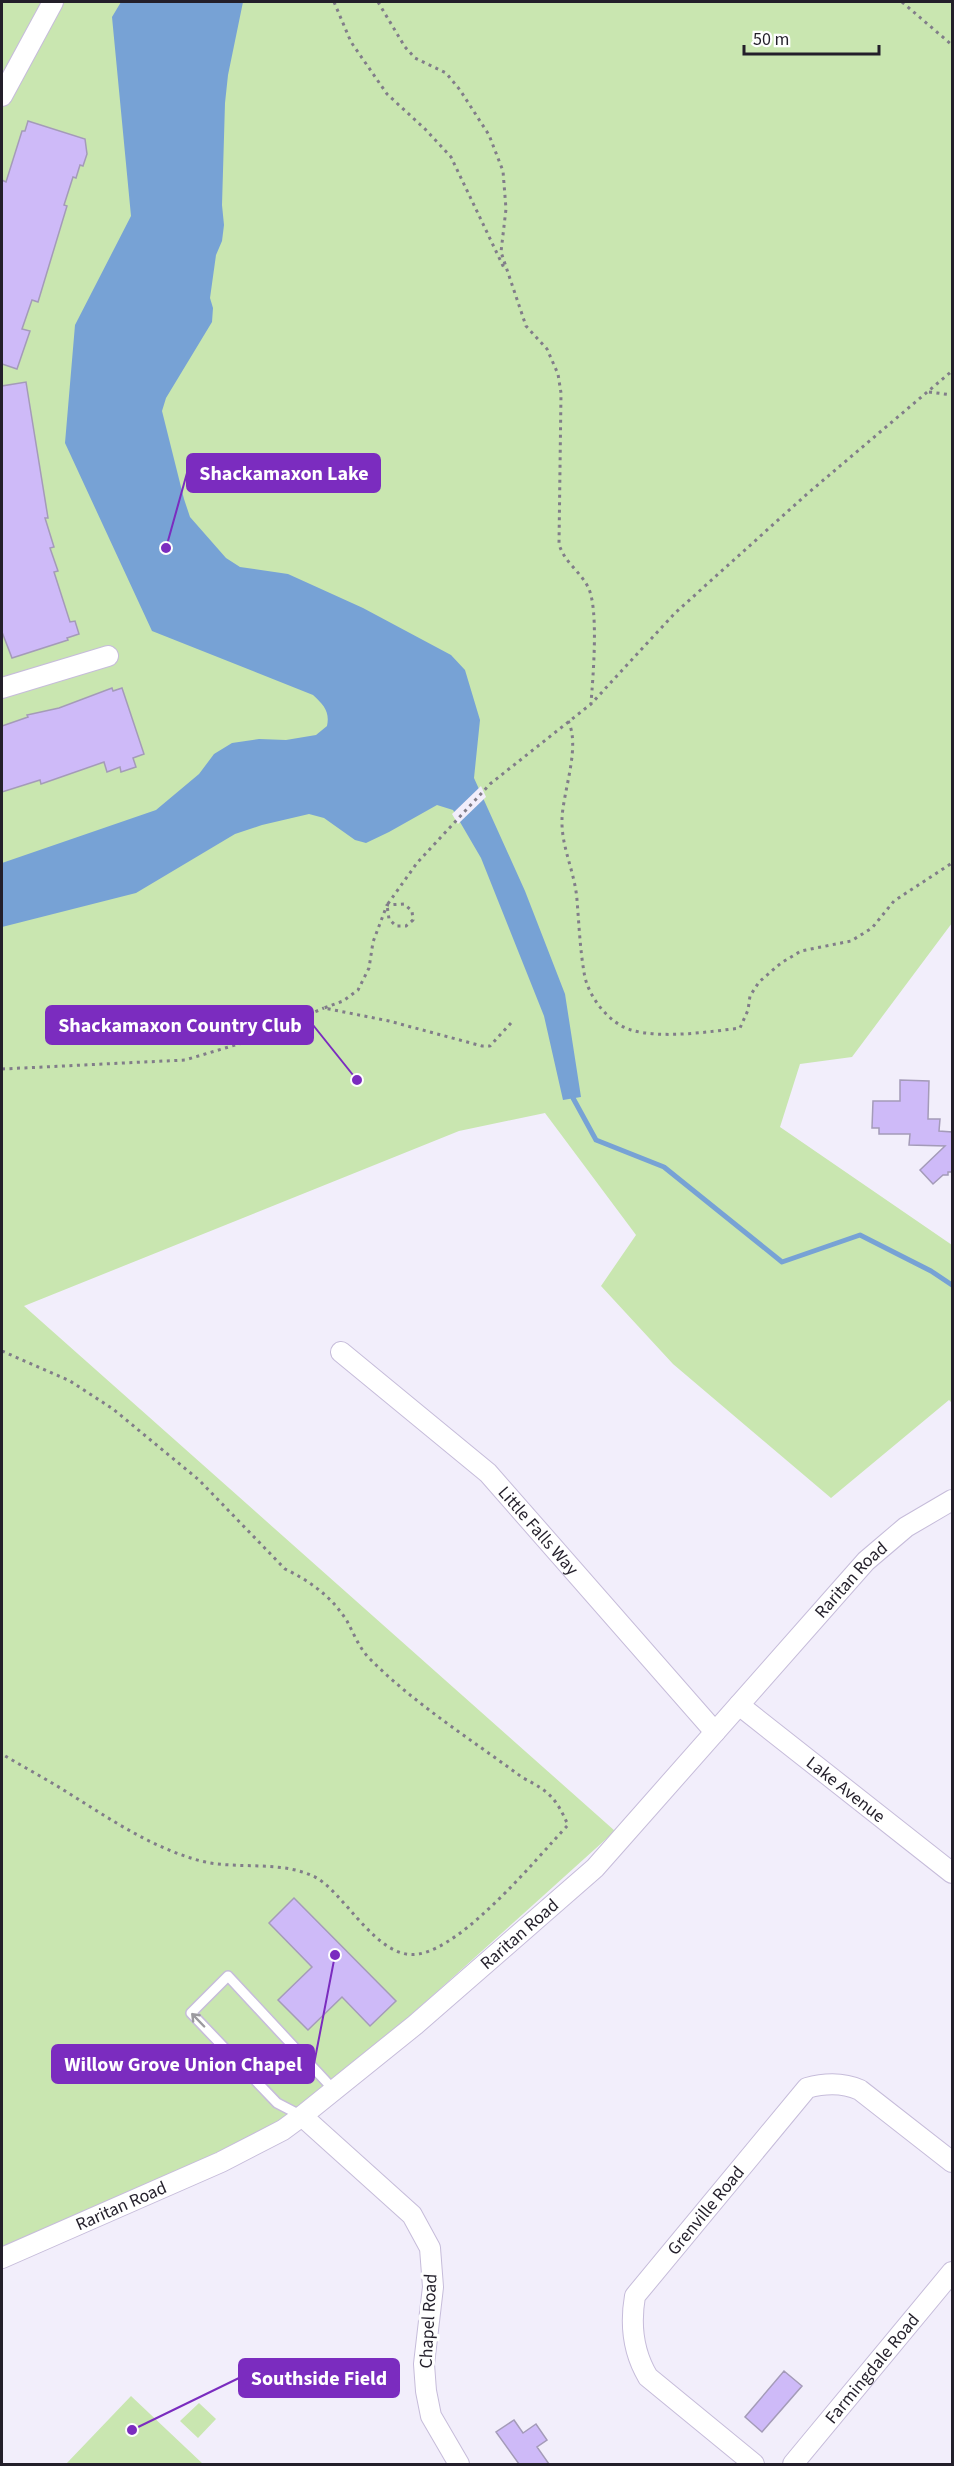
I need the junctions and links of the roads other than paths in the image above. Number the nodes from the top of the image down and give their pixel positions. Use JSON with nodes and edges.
{"nodes":[{"id":1,"x":53,"y":2,"type":"edge"},
{"id":2,"x":2,"y":96,"type":"edge"},
{"id":3,"x":108,"y":656,"type":"dead end"},
{"id":4,"x":2,"y":688,"type":"edge"},
{"id":5,"x":341,"y":1352,"type":"dead end"},
{"id":6,"x":952,"y":1500,"type":"edge"},
{"id":7,"x":739,"y":1705,"type":"junction"},
{"id":8,"x":715,"y":1732,"type":"junction"},
{"id":9,"x":952,"y":1873,"type":"edge"},
{"id":10,"x":334,"y":2090,"type":"junction"},
{"id":11,"x":302,"y":2116,"type":"junction"},
{"id":12,"x":952,"y":2162,"type":"edge"},
{"id":13,"x":2,"y":2258,"type":"edge"},
{"id":14,"x":952,"y":2272,"type":"edge"},
{"id":15,"x":459,"y":2464,"type":"edge"},
{"id":16,"x":754,"y":2464,"type":"edge"},
{"id":17,"x":793,"y":2464,"type":"edge"}],
"edges":[{"from":1,"to":2,"type":"street"},
{"from":3,"to":4,"type":"street"},
{"from":5,"to":8,"type":"street","name":"Little Falls Way"},
{"from":6,"to":7,"type":"street","name":"Raritan Road"},
{"from":7,"to":8,"type":"street","name":"Raritan Road"},
{"from":7,"to":9,"type":"street","name":"Lake Avenue"},
{"from":8,"to":10,"type":"street","name":"Raritan Road"},
{"from":10,"to":11,"type":"street","name":"Raritan Road"},
{"from":11,"to":10,"type":"lane","one_way":true},
{"from":11,"to":13,"type":"street","name":"Raritan Road"},
{"from":11,"to":15,"type":"street","name":"Chapel Road"},
{"from":12,"to":16,"type":"street","name":"Grenville Road"},
{"from":14,"to":17,"type":"street","name":"Farmingdale Road"}]}
